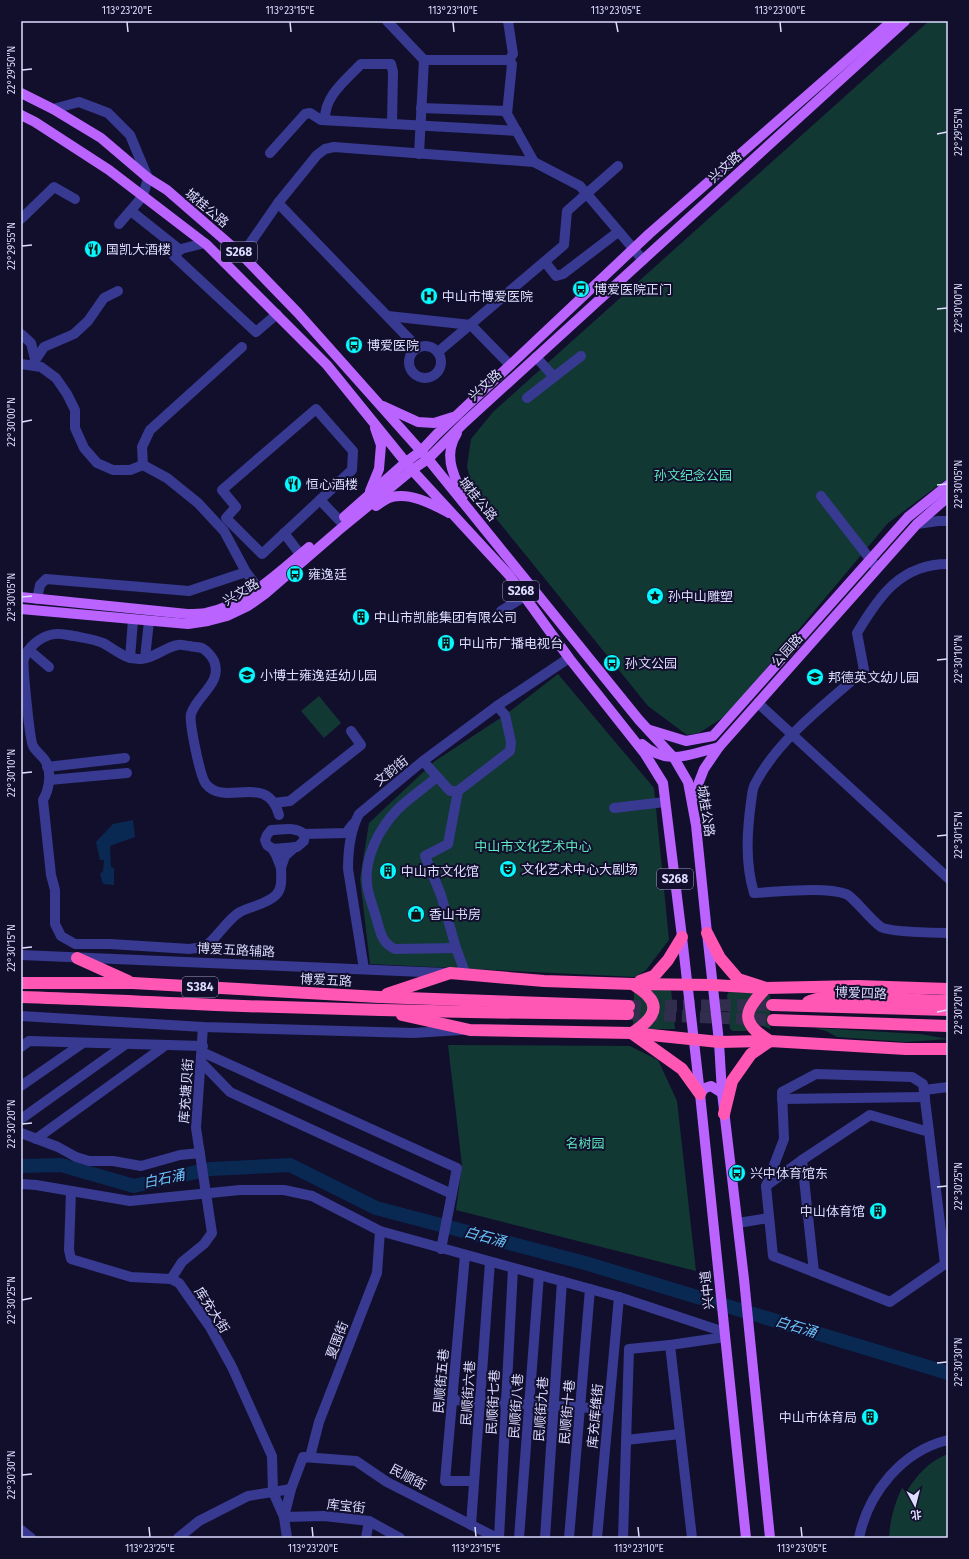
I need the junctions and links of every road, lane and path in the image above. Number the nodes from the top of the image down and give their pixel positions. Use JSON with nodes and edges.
{"nodes":[{"id":1,"x":387,"y":21,"type":"edge"},
{"id":2,"x":508,"y":21,"type":"edge"},
{"id":3,"x":892,"y":21,"type":"edge"},
{"id":4,"x":905,"y":21,"type":"edge"},
{"id":5,"x":424,"y":60,"type":"junction"},
{"id":6,"x":509,"y":60,"type":"junction"},
{"id":7,"x":21,"y":93,"type":"edge"},
{"id":8,"x":53,"y":108,"type":"junction"},
{"id":9,"x":421,"y":108,"type":"junction"},
{"id":10,"x":507,"y":111,"type":"junction"},
{"id":11,"x":21,"y":115,"type":"edge"},
{"id":12,"x":325,"y":120,"type":"junction"},
{"id":13,"x":392,"y":124,"type":"junction"},
{"id":14,"x":420,"y":125,"type":"junction"},
{"id":15,"x":517,"y":131,"type":"junction"},
{"id":16,"x":270,"y":153,"type":"dead end"},
{"id":17,"x":419,"y":154,"type":"junction"},
{"id":18,"x":534,"y":162,"type":"junction"},
{"id":19,"x":618,"y":166,"type":"dead end"},
{"id":20,"x":148,"y":178,"type":"junction"},
{"id":21,"x":587,"y":194,"type":"junction"},
{"id":22,"x":143,"y":196,"type":"junction"},
{"id":23,"x":75,"y":199,"type":"dead end"},
{"id":24,"x":278,"y":203,"type":"junction"},
{"id":25,"x":130,"y":211,"type":"junction"},
{"id":26,"x":21,"y":219,"type":"edge"},
{"id":27,"x":119,"y":224,"type":"dead end"},
{"id":28,"x":618,"y":232,"type":"junction"},
{"id":29,"x":205,"y":243,"type":"junction"},
{"id":30,"x":633,"y":249,"type":"junction"},
{"id":31,"x":180,"y":250,"type":"junction"},
{"id":32,"x":242,"y":255,"type":"junction"},
{"id":33,"x":643,"y":260,"type":"junction"},
{"id":34,"x":545,"y":262,"type":"junction"},
{"id":35,"x":118,"y":291,"type":"dead end"},
{"id":36,"x":277,"y":314,"type":"junction"},
{"id":37,"x":388,"y":316,"type":"junction"},
{"id":38,"x":471,"y":325,"type":"junction"},
{"id":39,"x":21,"y":334,"type":"edge"},
{"id":40,"x":242,"y":347,"type":"dead end"},
{"id":41,"x":418,"y":348,"type":"junction"},
{"id":42,"x":438,"y":352,"type":"junction"},
{"id":43,"x":536,"y":356,"type":"junction"},
{"id":44,"x":581,"y":356,"type":"dead end"},
{"id":45,"x":34,"y":362,"type":"junction"},
{"id":46,"x":21,"y":364,"type":"edge"},
{"id":47,"x":510,"y":365,"type":"junction"},
{"id":48,"x":554,"y":377,"type":"junction"},
{"id":49,"x":527,"y":398,"type":"dead end"},
{"id":50,"x":378,"y":403,"type":"junction"},
{"id":51,"x":455,"y":417,"type":"junction"},
{"id":52,"x":372,"y":420,"type":"junction"},
{"id":53,"x":464,"y":423,"type":"junction"},
{"id":54,"x":424,"y":455,"type":"junction"},
{"id":55,"x":143,"y":465,"type":"junction"},
{"id":56,"x":409,"y":466,"type":"junction"},
{"id":57,"x":948,"y":485,"type":"edge"},
{"id":58,"x":368,"y":496,"type":"junction"},
{"id":59,"x":821,"y":496,"type":"dead end"},
{"id":60,"x":948,"y":497,"type":"edge"},
{"id":61,"x":320,"y":500,"type":"junction"},
{"id":62,"x":934,"y":502,"type":"junction"},
{"id":63,"x":469,"y":509,"type":"junction"},
{"id":64,"x":457,"y":518,"type":"junction"},
{"id":65,"x":948,"y":521,"type":"edge"},
{"id":66,"x":917,"y":524,"type":"junction"},
{"id":67,"x":339,"y":526,"type":"junction"},
{"id":68,"x":284,"y":534,"type":"junction"},
{"id":69,"x":300,"y":554,"type":"junction"},
{"id":70,"x":870,"y":559,"type":"junction"},
{"id":71,"x":948,"y":564,"type":"edge"},
{"id":72,"x":877,"y":568,"type":"junction"},
{"id":73,"x":246,"y":572,"type":"junction"},
{"id":74,"x":258,"y":588,"type":"junction"},
{"id":75,"x":525,"y":596,"type":"junction"},
{"id":76,"x":21,"y":597,"type":"edge"},
{"id":77,"x":37,"y":599,"type":"junction"},
{"id":78,"x":21,"y":609,"type":"edge"},
{"id":79,"x":501,"y":611,"type":"dead end"},
{"id":80,"x":133,"y":620,"type":"junction"},
{"id":81,"x":149,"y":621,"type":"junction"},
{"id":82,"x":29,"y":650,"type":"junction"},
{"id":83,"x":130,"y":658,"type":"junction"},
{"id":84,"x":145,"y":658,"type":"junction"},
{"id":85,"x":569,"y":658,"type":"junction"},
{"id":86,"x":49,"y":667,"type":"dead end"},
{"id":87,"x":758,"y":703,"type":"junction"},
{"id":88,"x":497,"y":706,"type":"junction"},
{"id":89,"x":626,"y":729,"type":"junction"},
{"id":90,"x":648,"y":729,"type":"junction"},
{"id":91,"x":351,"y":731,"type":"dead end"},
{"id":92,"x":792,"y":735,"type":"junction"},
{"id":93,"x":719,"y":747,"type":"junction"},
{"id":94,"x":125,"y":758,"type":"dead end"},
{"id":95,"x":674,"y":758,"type":"junction"},
{"id":96,"x":423,"y":761,"type":"junction"},
{"id":97,"x":47,"y":767,"type":"junction"},
{"id":98,"x":127,"y":773,"type":"dead end"},
{"id":99,"x":437,"y":777,"type":"junction"},
{"id":100,"x":49,"y":780,"type":"junction"},
{"id":101,"x":458,"y":791,"type":"junction"},
{"id":102,"x":692,"y":800,"type":"junction"},
{"id":103,"x":665,"y":802,"type":"junction"},
{"id":104,"x":274,"y":803,"type":"junction"},
{"id":105,"x":614,"y":808,"type":"dead end"},
{"id":106,"x":279,"y":814,"type":"junction"},
{"id":107,"x":353,"y":824,"type":"junction"},
{"id":108,"x":293,"y":829,"type":"junction"},
{"id":109,"x":271,"y":830,"type":"junction"},
{"id":110,"x":304,"y":838,"type":"junction"},
{"id":111,"x":350,"y":844,"type":"junction"},
{"id":112,"x":295,"y":847,"type":"junction"},
{"id":113,"x":272,"y":848,"type":"junction"},
{"id":114,"x":281,"y":868,"type":"junction"},
{"id":115,"x":948,"y":878,"type":"edge"},
{"id":116,"x":707,"y":933,"type":"junction"},
{"id":117,"x":948,"y":933,"type":"edge"},
{"id":118,"x":682,"y":937,"type":"junction"},
{"id":119,"x":456,"y":948,"type":"junction"},
{"id":120,"x":21,"y":955,"type":"edge"},
{"id":121,"x":77,"y":958,"type":"junction"},
{"id":122,"x":364,"y":969,"type":"junction"},
{"id":123,"x":450,"y":973,"type":"junction"},
{"id":124,"x":466,"y":975,"type":"junction"},
{"id":125,"x":21,"y":983,"type":"edge"},
{"id":126,"x":132,"y":983,"type":"junction"},
{"id":127,"x":633,"y":984,"type":"junction"},
{"id":128,"x":687,"y":985,"type":"junction"},
{"id":129,"x":713,"y":985,"type":"junction"},
{"id":130,"x":766,"y":988,"type":"junction"},
{"id":131,"x":948,"y":989,"type":"edge"},
{"id":132,"x":21,"y":997,"type":"edge"},
{"id":133,"x":379,"y":997,"type":"junction"},
{"id":134,"x":948,"y":1001,"type":"edge"},
{"id":135,"x":772,"y":1004,"type":"tunnel mouth"},
{"id":136,"x":803,"y":1006,"type":"junction"},
{"id":137,"x":373,"y":1009,"type":"junction"},
{"id":138,"x":948,"y":1010,"type":"edge"},
{"id":139,"x":21,"y":1016,"type":"edge"},
{"id":140,"x":773,"y":1020,"type":"tunnel mouth"},
{"id":141,"x":948,"y":1026,"type":"edge"},
{"id":142,"x":203,"y":1027,"type":"junction"},
{"id":143,"x":470,"y":1030,"type":"junction"},
{"id":144,"x":632,"y":1033,"type":"junction"},
{"id":145,"x":693,"y":1039,"type":"junction"},
{"id":146,"x":770,"y":1041,"type":"junction"},
{"id":147,"x":719,"y":1042,"type":"junction"},
{"id":148,"x":83,"y":1043,"type":"junction"},
{"id":149,"x":126,"y":1044,"type":"junction"},
{"id":150,"x":166,"y":1045,"type":"junction"},
{"id":151,"x":21,"y":1047,"type":"edge"},
{"id":152,"x":202,"y":1049,"type":"junction"},
{"id":153,"x":948,"y":1049,"type":"edge"},
{"id":154,"x":201,"y":1062,"type":"junction"},
{"id":155,"x":21,"y":1086,"type":"edge"},
{"id":156,"x":948,"y":1087,"type":"edge"},
{"id":157,"x":722,"y":1093,"type":"junction"},
{"id":158,"x":924,"y":1093,"type":"junction"},
{"id":159,"x":700,"y":1094,"type":"junction"},
{"id":160,"x":782,"y":1100,"type":"junction"},
{"id":161,"x":724,"y":1114,"type":"junction"},
{"id":162,"x":21,"y":1119,"type":"edge"},
{"id":163,"x":929,"y":1132,"type":"junction"},
{"id":164,"x":21,"y":1133,"type":"edge"},
{"id":165,"x":36,"y":1139,"type":"junction"},
{"id":166,"x":201,"y":1155,"type":"junction"},
{"id":167,"x":802,"y":1160,"type":"junction"},
{"id":168,"x":21,"y":1184,"type":"edge"},
{"id":169,"x":766,"y":1186,"type":"junction"},
{"id":170,"x":71,"y":1191,"type":"junction"},
{"id":171,"x":206,"y":1193,"type":"junction"},
{"id":172,"x":452,"y":1194,"type":"junction"},
{"id":173,"x":769,"y":1218,"type":"junction"},
{"id":174,"x":738,"y":1223,"type":"junction"},
{"id":175,"x":380,"y":1231,"type":"junction"},
{"id":176,"x":441,"y":1245,"type":"junction"},
{"id":177,"x":465,"y":1256,"type":"junction"},
{"id":178,"x":490,"y":1262,"type":"junction"},
{"id":179,"x":947,"y":1265,"type":"edge"},
{"id":180,"x":512,"y":1268,"type":"junction"},
{"id":181,"x":814,"y":1272,"type":"junction"},
{"id":182,"x":538,"y":1275,"type":"junction"},
{"id":183,"x":171,"y":1279,"type":"junction"},
{"id":184,"x":562,"y":1282,"type":"junction"},
{"id":185,"x":590,"y":1289,"type":"junction"},
{"id":186,"x":619,"y":1296,"type":"junction"},
{"id":187,"x":724,"y":1335,"type":"junction"},
{"id":188,"x":670,"y":1345,"type":"junction"},
{"id":189,"x":452,"y":1400,"type":"junction"},
{"id":190,"x":480,"y":1402,"type":"junction"},
{"id":191,"x":506,"y":1403,"type":"junction"},
{"id":192,"x":529,"y":1404,"type":"junction"},
{"id":193,"x":554,"y":1406,"type":"junction"},
{"id":194,"x":580,"y":1408,"type":"junction"},
{"id":195,"x":609,"y":1409,"type":"junction"},
{"id":196,"x":680,"y":1434,"type":"junction"},
{"id":197,"x":626,"y":1440,"type":"junction"},
{"id":198,"x":948,"y":1440,"type":"edge"},
{"id":199,"x":307,"y":1457,"type":"junction"},
{"id":200,"x":474,"y":1481,"type":"junction"},
{"id":201,"x":291,"y":1489,"type":"junction"},
{"id":202,"x":273,"y":1492,"type":"junction"},
{"id":203,"x":284,"y":1518,"type":"junction"},
{"id":204,"x":369,"y":1521,"type":"junction"},
{"id":205,"x":471,"y":1525,"type":"junction"},
{"id":206,"x":21,"y":1530,"type":"edge"},
{"id":207,"x":396,"y":1537,"type":"edge"},
{"id":208,"x":31,"y":1538,"type":"edge"},
{"id":209,"x":178,"y":1538,"type":"edge"},
{"id":210,"x":287,"y":1538,"type":"edge"},
{"id":211,"x":366,"y":1538,"type":"edge"},
{"id":212,"x":498,"y":1538,"type":"edge"},
{"id":213,"x":519,"y":1538,"type":"edge"},
{"id":214,"x":545,"y":1538,"type":"edge"},
{"id":215,"x":569,"y":1538,"type":"edge"},
{"id":216,"x":598,"y":1538,"type":"edge"},
{"id":217,"x":623,"y":1538,"type":"edge"},
{"id":218,"x":692,"y":1538,"type":"edge"},
{"id":219,"x":746,"y":1538,"type":"edge"},
{"id":220,"x":770,"y":1538,"type":"edge"},
{"id":221,"x":859,"y":1538,"type":"edge"}],
"edges":[{"from":1,"to":5,"type":"street"},
{"from":2,"to":6,"type":"street"},
{"from":3,"to":30,"type":"main road","name":"兴文路"},
{"from":4,"to":33,"type":"main road","name":"兴文路"},
{"from":5,"to":6,"type":"street"},
{"from":5,"to":9,"type":"street"},
{"from":6,"to":10,"type":"street"},
{"from":7,"to":8,"type":"main road","name":"城桂公路","number":"S268"},
{"from":8,"to":20,"type":"main road","name":"城桂公路","number":"S268"},
{"from":8,"to":20,"type":"street"},
{"from":9,"to":10,"type":"street"},
{"from":9,"to":14,"type":"street"},
{"from":10,"to":15,"type":"street"},
{"from":11,"to":22,"type":"main road","name":"城桂公路","number":"S268"},
{"from":12,"to":13,"type":"street"},
{"from":12,"to":13,"type":"street"},
{"from":12,"to":16,"type":"street"},
{"from":13,"to":14,"type":"street"},
{"from":14,"to":15,"type":"street"},
{"from":14,"to":17,"type":"street"},
{"from":15,"to":18,"type":"street"},
{"from":17,"to":18,"type":"street"},
{"from":17,"to":24,"type":"street"},
{"from":18,"to":21,"type":"street"},
{"from":19,"to":21,"type":"street"},
{"from":20,"to":22,"type":"street"},
{"from":20,"to":32,"type":"main road","name":"城桂公路","number":"S268"},
{"from":21,"to":28,"type":"street"},
{"from":21,"to":34,"type":"street"},
{"from":22,"to":25,"type":"street"},
{"from":22,"to":29,"type":"main road","name":"城桂公路","number":"S268"},
{"from":23,"to":26,"type":"street"},
{"from":24,"to":32,"type":"street"},
{"from":24,"to":37,"type":"street"},
{"from":25,"to":27,"type":"street"},
{"from":25,"to":31,"type":"street"},
{"from":28,"to":30,"type":"street"},
{"from":28,"to":34,"type":"street"},
{"from":29,"to":31,"type":"street"},
{"from":29,"to":36,"type":"main road","name":"城桂公路","number":"S268"},
{"from":30,"to":33,"type":"street"},
{"from":30,"to":47,"type":"main road","name":"兴文路"},
{"from":31,"to":36,"type":"street"},
{"from":32,"to":50,"type":"main road","name":"城桂公路","number":"S268"},
{"from":33,"to":43,"type":"main road","name":"兴文路"},
{"from":34,"to":38,"type":"street"},
{"from":35,"to":45,"type":"street"},
{"from":36,"to":52,"type":"main road","name":"城桂公路","number":"S268"},
{"from":37,"to":38,"type":"street"},
{"from":37,"to":41,"type":"street"},
{"from":38,"to":42,"type":"street"},
{"from":38,"to":47,"type":"street"},
{"from":39,"to":45,"type":"street"},
{"from":40,"to":55,"type":"street"},
{"from":41,"to":42,"type":"street"},
{"from":41,"to":42,"type":"street"},
{"from":43,"to":48,"type":"street"},
{"from":43,"to":53,"type":"main road","name":"兴文路"},
{"from":44,"to":48,"type":"street"},
{"from":45,"to":46,"type":"street"},
{"from":45,"to":55,"type":"street"},
{"from":47,"to":51,"type":"main road","name":"兴文路"},
{"from":48,"to":49,"type":"street"},
{"from":50,"to":51,"type":"main road"},
{"from":50,"to":54,"type":"main road","name":"城桂公路","number":"S268"},
{"from":51,"to":54,"type":"main road","name":"兴文路"},
{"from":52,"to":56,"type":"main road","name":"城桂公路","number":"S268"},
{"from":52,"to":58,"type":"main road"},
{"from":53,"to":54,"type":"main road","name":"兴文路"},
{"from":53,"to":63,"type":"main road"},
{"from":54,"to":56,"type":"main road","name":"兴文路"},
{"from":54,"to":63,"type":"main road","name":"城桂公路","number":"S268"},
{"from":55,"to":73,"type":"street"},
{"from":56,"to":58,"type":"main road","name":"兴文路"},
{"from":56,"to":64,"type":"main road","name":"城桂公路","number":"S268"},
{"from":56,"to":67,"type":"main road","name":"兴文路"},
{"from":57,"to":62,"type":"main road","name":"公园路"},
{"from":58,"to":67,"type":"main road","name":"兴文路"},
{"from":59,"to":70,"type":"street"},
{"from":60,"to":62,"type":"main road","name":"公园路"},
{"from":61,"to":67,"type":"street"},
{"from":61,"to":68,"type":"street"},
{"from":61,"to":68,"type":"street"},
{"from":62,"to":65,"type":"street"},
{"from":62,"to":66,"type":"main road","name":"公园路"},
{"from":62,"to":70,"type":"main road","name":"公园路"},
{"from":63,"to":90,"type":"main road","name":"城桂公路","number":"S268"},
{"from":64,"to":67,"type":"main road"},
{"from":64,"to":75,"type":"main road","name":"城桂公路","number":"S268"},
{"from":65,"to":66,"type":"street"},
{"from":66,"to":72,"type":"main road","name":"公园路"},
{"from":67,"to":69,"type":"main road","name":"兴文路"},
{"from":67,"to":81,"type":"main road","name":"兴文路"},
{"from":68,"to":69,"type":"street"},
{"from":69,"to":74,"type":"main road","name":"兴文路"},
{"from":70,"to":72,"type":"street"},
{"from":70,"to":90,"type":"main road","name":"公园路"},
{"from":71,"to":92,"type":"street"},
{"from":72,"to":87,"type":"main road","name":"公园路"},
{"from":73,"to":74,"type":"street"},
{"from":73,"to":77,"type":"street"},
{"from":74,"to":77,"type":"main road","name":"兴文路"},
{"from":75,"to":79,"type":"street"},
{"from":75,"to":85,"type":"main road","name":"城桂公路","number":"S268"},
{"from":76,"to":77,"type":"main road","name":"兴文路"},
{"from":78,"to":80,"type":"main road","name":"兴文路"},
{"from":80,"to":81,"type":"main road","name":"兴文路"},
{"from":80,"to":83,"type":"street"},
{"from":81,"to":84,"type":"street"},
{"from":82,"to":83,"type":"street"},
{"from":82,"to":86,"type":"street"},
{"from":82,"to":97,"type":"street"},
{"from":83,"to":84,"type":"street"},
{"from":84,"to":104,"type":"street"},
{"from":85,"to":88,"type":"street","name":"文韵街"},
{"from":85,"to":89,"type":"main road","name":"城桂公路","number":"S268"},
{"from":87,"to":92,"type":"street"},
{"from":87,"to":93,"type":"main road","name":"公园路"},
{"from":88,"to":96,"type":"street","name":"文韵街"},
{"from":88,"to":101,"type":"street"},
{"from":89,"to":95,"type":"main road"},
{"from":89,"to":103,"type":"main road","name":"城桂公路","number":"S268"},
{"from":90,"to":95,"type":"main road","name":"城桂公路","number":"S268"},
{"from":91,"to":104,"type":"street"},
{"from":92,"to":115,"type":"street"},
{"from":92,"to":117,"type":"street"},
{"from":93,"to":95,"type":"main road"},
{"from":93,"to":102,"type":"main road","name":"公园路"},
{"from":94,"to":97,"type":"street"},
{"from":95,"to":102,"type":"main road","name":"城桂公路","number":"S268"},
{"from":96,"to":99,"type":"street"},
{"from":96,"to":107,"type":"street","name":"文韵街"},
{"from":97,"to":100,"type":"street"},
{"from":98,"to":100,"type":"street"},
{"from":99,"to":101,"type":"street"},
{"from":99,"to":119,"type":"street"},
{"from":100,"to":114,"type":"street"},
{"from":101,"to":119,"type":"street"},
{"from":102,"to":116,"type":"main road","name":"城桂公路","number":"S268"},
{"from":103,"to":105,"type":"street"},
{"from":103,"to":118,"type":"main road","name":"城桂公路","number":"S268"},
{"from":104,"to":106,"type":"street"},
{"from":106,"to":108,"type":"street"},
{"from":106,"to":109,"type":"street"},
{"from":107,"to":110,"type":"street"},
{"from":107,"to":111,"type":"street"},
{"from":108,"to":109,"type":"street"},
{"from":108,"to":110,"type":"street"},
{"from":109,"to":113,"type":"street"},
{"from":110,"to":111,"type":"street"},
{"from":110,"to":112,"type":"street"},
{"from":111,"to":122,"type":"street"},
{"from":112,"to":113,"type":"street"},
{"from":112,"to":114,"type":"street"},
{"from":113,"to":114,"type":"street"},
{"from":116,"to":129,"type":"main road","name":"城桂公路","number":"S268"},
{"from":116,"to":130,"type":"highway","number":"S268"},
{"from":118,"to":127,"type":"highway"},
{"from":118,"to":128,"type":"main road","name":"城桂公路","number":"S268"},
{"from":119,"to":124,"type":"street"},
{"from":120,"to":121,"type":"street","name":"博爱五路辅路"},
{"from":121,"to":122,"type":"street","name":"博爱五路辅路"},
{"from":121,"to":126,"type":"highway"},
{"from":122,"to":123,"type":"street","name":"博爱五路辅路"},
{"from":123,"to":124,"type":"highway"},
{"from":123,"to":133,"type":"highway"},
{"from":124,"to":127,"type":"highway"},
{"from":125,"to":126,"type":"highway","name":"博爱五路","number":"S384"},
{"from":126,"to":133,"type":"highway","name":"博爱五路","number":"S384"},
{"from":127,"to":128,"type":"highway"},
{"from":127,"to":144,"type":"highway"},
{"from":128,"to":129,"type":"highway","number":"S268"},
{"from":128,"to":145,"type":"main road","name":"城桂公路","number":"S268"},
{"from":129,"to":130,"type":"highway","number":"S268"},
{"from":129,"to":147,"type":"main road","name":"城桂公路","number":"S268"},
{"from":130,"to":131,"type":"highway","number":"S268"},
{"from":130,"to":146,"type":"highway"},
{"from":132,"to":137,"type":"highway","name":"博爱五路","number":"S384"},
{"from":133,"to":137,"type":"highway","name":"博爱五路","number":"S384"},
{"from":134,"to":136,"type":"highway"},
{"from":135,"to":136,"type":"highway","name":"博爱四路"},
{"from":136,"to":138,"type":"highway","name":"博爱四路"},
{"from":137,"to":143,"type":"highway"},
{"from":139,"to":142,"type":"street"},
{"from":140,"to":141,"type":"highway"},
{"from":142,"to":143,"type":"street"},
{"from":142,"to":152,"type":"street","name":"库充塘贝街"},
{"from":143,"to":144,"type":"highway"},
{"from":144,"to":145,"type":"highway"},
{"from":144,"to":159,"type":"highway"},
{"from":145,"to":147,"type":"highway"},
{"from":145,"to":159,"type":"main road","name":"兴中道"},
{"from":146,"to":147,"type":"highway"},
{"from":146,"to":153,"type":"highway"},
{"from":146,"to":161,"type":"highway"},
{"from":147,"to":157,"type":"main road"},
{"from":148,"to":149,"type":"street"},
{"from":148,"to":151,"type":"street"},
{"from":148,"to":155,"type":"street"},
{"from":149,"to":150,"type":"street"},
{"from":149,"to":162,"type":"street"},
{"from":150,"to":152,"type":"street"},
{"from":150,"to":165,"type":"street"},
{"from":152,"to":154,"type":"street","name":"库充塘贝街"},
{"from":152,"to":172,"type":"street"},
{"from":154,"to":166,"type":"street","name":"库充塘贝街"},
{"from":154,"to":172,"type":"street"},
{"from":156,"to":158,"type":"street"},
{"from":157,"to":159,"type":"main road"},
{"from":157,"to":161,"type":"main road"},
{"from":158,"to":160,"type":"street"},
{"from":158,"to":160,"type":"street"},
{"from":158,"to":163,"type":"street"},
{"from":159,"to":187,"type":"main road","name":"兴中道"},
{"from":160,"to":169,"type":"street"},
{"from":161,"to":174,"type":"main road"},
{"from":163,"to":167,"type":"street"},
{"from":163,"to":179,"type":"street"},
{"from":164,"to":165,"type":"street"},
{"from":165,"to":166,"type":"street"},
{"from":166,"to":171,"type":"street","name":"库充塘贝街"},
{"from":167,"to":169,"type":"street"},
{"from":167,"to":181,"type":"street"},
{"from":168,"to":170,"type":"street"},
{"from":169,"to":173,"type":"street"},
{"from":170,"to":171,"type":"street"},
{"from":170,"to":183,"type":"street"},
{"from":171,"to":175,"type":"street"},
{"from":171,"to":183,"type":"street","name":"库充塘贝街"},
{"from":172,"to":176,"type":"street"},
{"from":173,"to":174,"type":"street"},
{"from":173,"to":181,"type":"street"},
{"from":174,"to":220,"type":"main road"},
{"from":175,"to":176,"type":"street"},
{"from":175,"to":199,"type":"street","name":"夏围街"},
{"from":176,"to":177,"type":"street"},
{"from":177,"to":178,"type":"street"},
{"from":177,"to":189,"type":"street","name":"民顺街五巷"},
{"from":178,"to":180,"type":"street"},
{"from":178,"to":190,"type":"street","name":"民顺街六巷"},
{"from":179,"to":181,"type":"street"},
{"from":180,"to":182,"type":"street"},
{"from":180,"to":191,"type":"street","name":"民顺街七巷"},
{"from":182,"to":184,"type":"street"},
{"from":182,"to":192,"type":"street","name":"民顺街八巷"},
{"from":183,"to":202,"type":"street","name":"库充大街"},
{"from":184,"to":185,"type":"street"},
{"from":184,"to":193,"type":"street","name":"民顺街九巷"},
{"from":185,"to":186,"type":"street"},
{"from":185,"to":194,"type":"street","name":"民顺街十巷"},
{"from":186,"to":187,"type":"street"},
{"from":186,"to":195,"type":"street","name":"库充库维街"},
{"from":187,"to":188,"type":"street"},
{"from":187,"to":219,"type":"main road","name":"兴中道"},
{"from":188,"to":196,"type":"street"},
{"from":188,"to":197,"type":"street"},
{"from":189,"to":190,"type":"street"},
{"from":189,"to":200,"type":"street","name":"民顺街五巷"},
{"from":190,"to":191,"type":"street"},
{"from":190,"to":200,"type":"street","name":"民顺街六巷"},
{"from":191,"to":192,"type":"street"},
{"from":191,"to":212,"type":"street","name":"民顺街七巷"},
{"from":192,"to":193,"type":"street"},
{"from":192,"to":213,"type":"street","name":"民顺街八巷"},
{"from":193,"to":194,"type":"street"},
{"from":193,"to":214,"type":"street","name":"民顺街九巷"},
{"from":194,"to":195,"type":"street"},
{"from":194,"to":215,"type":"street","name":"民顺街十巷"},
{"from":195,"to":216,"type":"street","name":"库充库维街"},
{"from":196,"to":197,"type":"street"},
{"from":196,"to":218,"type":"street"},
{"from":197,"to":217,"type":"street"},
{"from":198,"to":221,"type":"street"},
{"from":199,"to":201,"type":"street","name":"库充大街"},
{"from":199,"to":205,"type":"street","name":"民顺街"},
{"from":200,"to":205,"type":"street","name":"民顺街六巷"},
{"from":201,"to":202,"type":"street"},
{"from":201,"to":203,"type":"street","name":"库充大街"},
{"from":202,"to":203,"type":"street","name":"库充大街"},
{"from":202,"to":209,"type":"street"},
{"from":203,"to":204,"type":"street","name":"库宝街"},
{"from":203,"to":210,"type":"street","name":"库充大街"},
{"from":204,"to":207,"type":"street","name":"库宝街"},
{"from":204,"to":211,"type":"street"},
{"from":205,"to":212,"type":"street","name":"民顺街"},
{"from":206,"to":208,"type":"street"}]}
